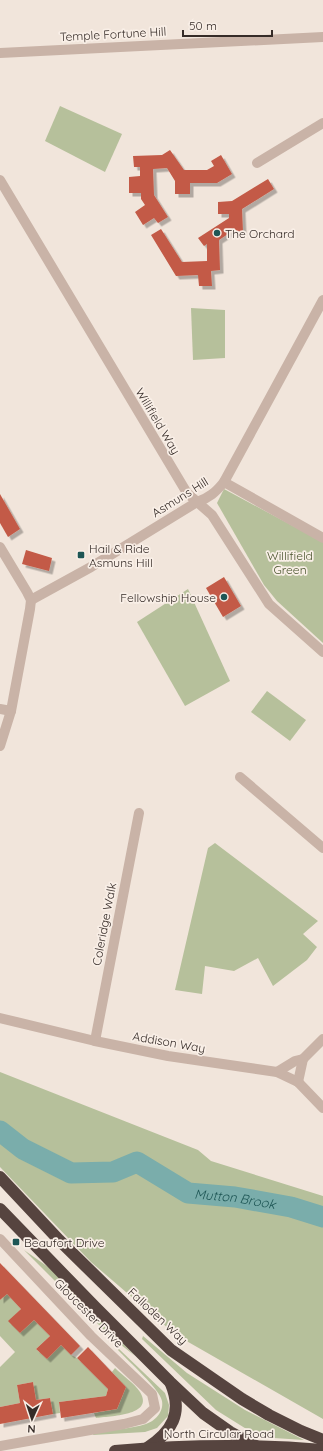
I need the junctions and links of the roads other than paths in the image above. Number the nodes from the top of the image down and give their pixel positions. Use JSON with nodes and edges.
{"nodes":[{"id":1,"x":323,"y":37,"type":"edge"},
{"id":2,"x":0,"y":53,"type":"edge"},
{"id":3,"x":323,"y":123,"type":"edge"},
{"id":4,"x":257,"y":163,"type":"dead end"},
{"id":5,"x":0,"y":180,"type":"edge"},
{"id":6,"x":323,"y":300,"type":"edge"},
{"id":7,"x":224,"y":482,"type":"junction"},
{"id":8,"x":197,"y":502,"type":"junction"},
{"id":9,"x":323,"y":538,"type":"edge"},
{"id":10,"x":0,"y":547,"type":"edge"},
{"id":11,"x":31,"y":600,"type":"junction"},
{"id":12,"x":323,"y":652,"type":"edge"},
{"id":13,"x":0,"y":708,"type":"edge"},
{"id":14,"x":11,"y":711,"type":"junction"},
{"id":15,"x":0,"y":746,"type":"edge"},
{"id":16,"x":240,"y":777,"type":"dead end"},
{"id":17,"x":139,"y":812,"type":"dead end"},
{"id":18,"x":323,"y":848,"type":"edge"},
{"id":19,"x":0,"y":1018,"type":"edge"},
{"id":20,"x":323,"y":1039,"type":"edge"},
{"id":21,"x":95,"y":1041,"type":"junction"},
{"id":22,"x":304,"y":1059,"type":"junction"},
{"id":23,"x":277,"y":1072,"type":"junction"},
{"id":24,"x":298,"y":1082,"type":"junction"},
{"id":25,"x":323,"y":1108,"type":"edge"},
{"id":26,"x":0,"y":1177,"type":"edge"},
{"id":27,"x":0,"y":1209,"type":"edge"},
{"id":28,"x":0,"y":1239,"type":"edge"},
{"id":29,"x":170,"y":1382,"type":"junction"},
{"id":30,"x":323,"y":1440,"type":"edge"},
{"id":31,"x":0,"y":1446,"type":"edge"},
{"id":32,"x":147,"y":1448,"type":"junction"},
{"id":33,"x":260,"y":1448,"type":"edge"},
{"id":34,"x":323,"y":1450,"type":"edge"},
{"id":35,"x":115,"y":1451,"type":"edge"}],
"edges":[{"from":1,"to":2,"type":"street","name":"Temple Fortune Hill"},
{"from":3,"to":4,"type":"street"},
{"from":5,"to":8,"type":"street","name":"Willifield Way"},
{"from":6,"to":7,"type":"street","name":"Asmuns Hill"},
{"from":7,"to":8,"type":"street","name":"Asmuns Hill"},
{"from":7,"to":9,"type":"street"},
{"from":8,"to":11,"type":"street","name":"Asmuns Hill"},
{"from":8,"to":12,"type":"street","name":"Willifield Way"},
{"from":10,"to":11,"type":"street"},
{"from":11,"to":14,"type":"street"},
{"from":13,"to":14,"type":"street"},
{"from":14,"to":15,"type":"street"},
{"from":16,"to":18,"type":"street"},
{"from":17,"to":21,"type":"street","name":"Coleridge Walk"},
{"from":19,"to":21,"type":"street","name":"Addison Way"},
{"from":20,"to":22,"type":"street"},
{"from":21,"to":23,"type":"street","name":"Addison Way"},
{"from":22,"to":23,"type":"street"},
{"from":22,"to":24,"type":"street"},
{"from":23,"to":24,"type":"street","name":"Addison Way"},
{"from":24,"to":25,"type":"street","name":"Addison Way"},
{"from":26,"to":30,"type":"highway","name":"Falloden Way"},
{"from":27,"to":29,"type":"highway"},
{"from":28,"to":31,"type":"street","name":"Gloucester Drive"},
{"from":29,"to":32,"type":"highway"},
{"from":29,"to":33,"type":"highway"},
{"from":32,"to":33,"type":"highway","name":"North Circular Road"},
{"from":32,"to":35,"type":"highway","name":"North Circular Road"},
{"from":33,"to":34,"type":"highway","name":"North Circular Road"}]}
